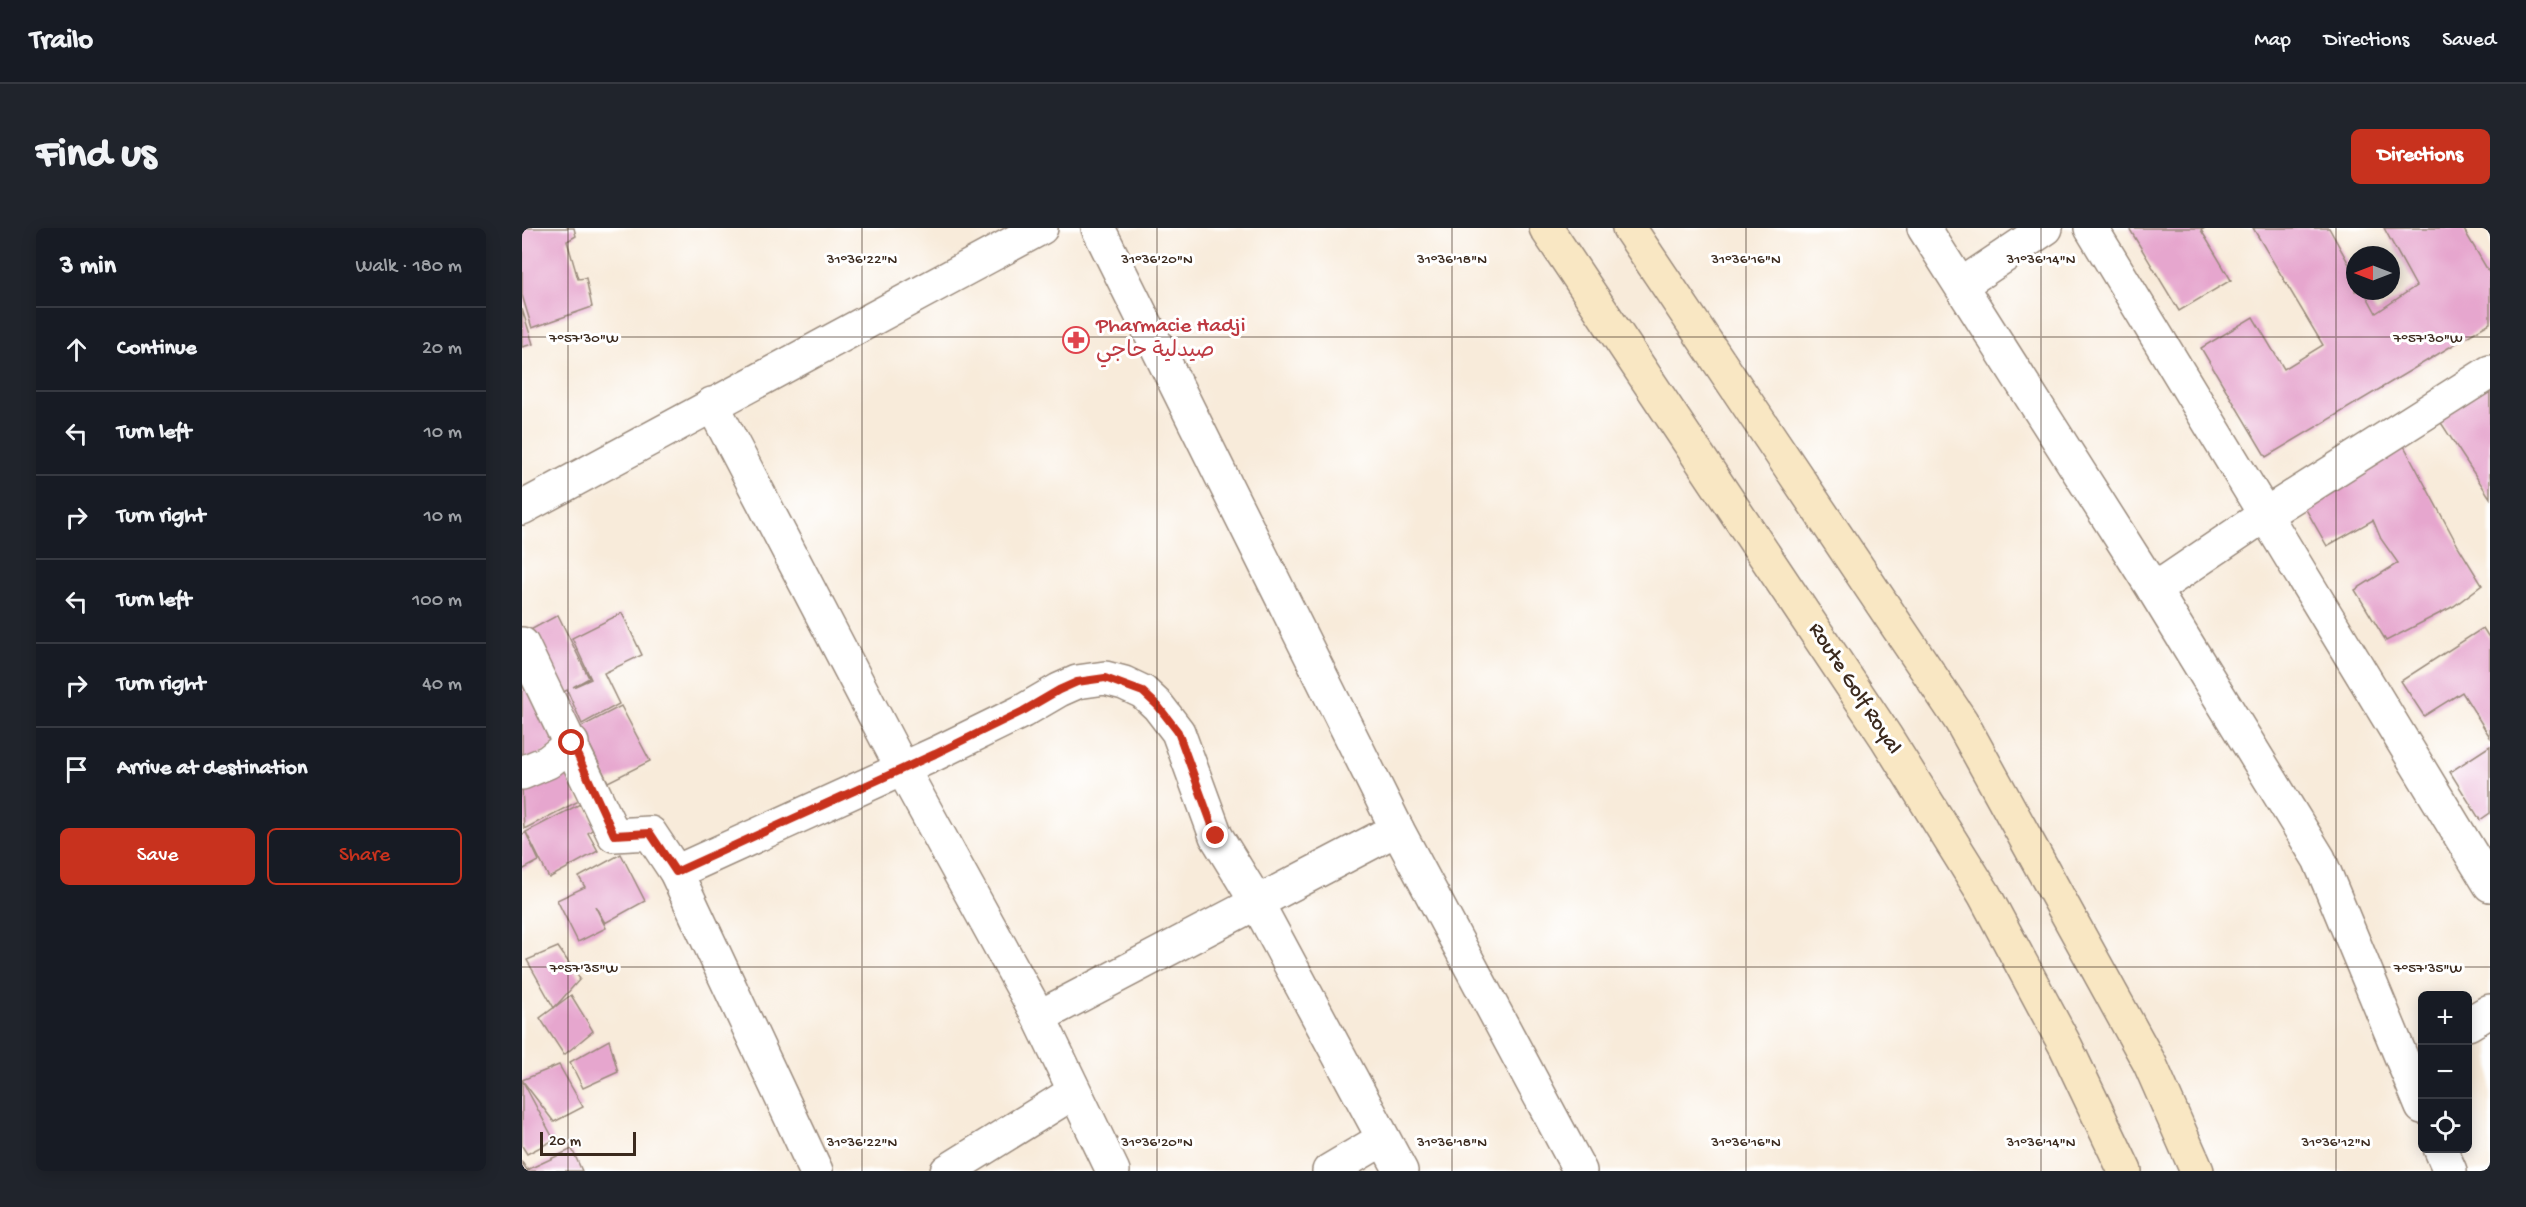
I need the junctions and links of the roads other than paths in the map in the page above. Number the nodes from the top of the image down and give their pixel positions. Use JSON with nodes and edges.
{"nodes":[{"id":1,"x":1041,"y":228,"type":"edge"},
{"id":2,"x":1098,"y":228,"type":"edge"},
{"id":3,"x":1546,"y":228,"type":"edge"},
{"id":4,"x":1629,"y":228,"type":"edge"},
{"id":5,"x":1924,"y":228,"type":"edge"},
{"id":6,"x":2046,"y":228,"type":"edge"},
{"id":7,"x":2091,"y":228,"type":"edge"},
{"id":8,"x":1960,"y":285,"type":"junction"},
{"id":9,"x":2490,"y":372,"type":"edge"},
{"id":10,"x":712,"y":404,"type":"junction"},
{"id":11,"x":522,"y":508,"type":"edge"},
{"id":12,"x":2266,"y":514,"type":"junction"},
{"id":13,"x":2154,"y":590,"type":"junction"},
{"id":14,"x":522,"y":644,"type":"edge"},
{"id":15,"x":572,"y":743,"type":"junction"},
{"id":16,"x":902,"y":768,"type":"junction"},
{"id":17,"x":522,"y":773,"type":"edge"},
{"id":18,"x":1397,"y":829,"type":"junction"},
{"id":19,"x":676,"y":872,"type":"junction"},
{"id":20,"x":2490,"y":885,"type":"edge"},
{"id":21,"x":1256,"y":901,"type":"junction"},
{"id":22,"x":2490,"y":1011,"type":"edge"},
{"id":23,"x":1039,"y":1017,"type":"junction"},
{"id":24,"x":2472,"y":1022,"type":"edge"},
{"id":25,"x":2413,"y":1056,"type":"edge"},
{"id":26,"x":1074,"y":1092,"type":"junction"},
{"id":27,"x":2421,"y":1099,"type":"edge"},
{"id":28,"x":1383,"y":1139,"type":"junction"},
{"id":29,"x":2442,"y":1153,"type":"edge"},
{"id":30,"x":816,"y":1171,"type":"edge"},
{"id":31,"x":947,"y":1171,"type":"edge"},
{"id":32,"x":1113,"y":1171,"type":"edge"},
{"id":33,"x":1329,"y":1171,"type":"edge"},
{"id":34,"x":1401,"y":1171,"type":"edge"},
{"id":35,"x":1580,"y":1171,"type":"edge"},
{"id":36,"x":2125,"y":1171,"type":"edge"},
{"id":37,"x":2197,"y":1171,"type":"edge"},
{"id":38,"x":2450,"y":1171,"type":"edge"}],
"edges":[{"from":1,"to":10,"type":"street"},
{"from":2,"to":18,"type":"street"},
{"from":3,"to":36,"type":"street","name":"Route Golf Royal"},
{"from":4,"to":37,"type":"street"},
{"from":5,"to":8,"type":"street"},
{"from":6,"to":8,"type":"street"},
{"from":7,"to":12,"type":"street"},
{"from":8,"to":13,"type":"street"},
{"from":9,"to":12,"type":"street"},
{"from":10,"to":11,"type":"street"},
{"from":10,"to":16,"type":"street"},
{"from":12,"to":13,"type":"street"},
{"from":12,"to":20,"type":"street"},
{"from":13,"to":25,"type":"street"},
{"from":14,"to":15,"type":"street"},
{"from":15,"to":17,"type":"street"},
{"from":15,"to":19,"type":"street"},
{"from":16,"to":19,"type":"street"},
{"from":16,"to":21,"type":"street"},
{"from":16,"to":23,"type":"street"},
{"from":18,"to":21,"type":"street"},
{"from":18,"to":35,"type":"street"},
{"from":19,"to":30,"type":"street"},
{"from":21,"to":23,"type":"street"},
{"from":21,"to":28,"type":"street"},
{"from":22,"to":24,"type":"street"},
{"from":23,"to":26,"type":"street"},
{"from":25,"to":27,"type":"street"},
{"from":26,"to":31,"type":"street"},
{"from":26,"to":32,"type":"street"},
{"from":28,"to":33,"type":"street"},
{"from":28,"to":34,"type":"street"},
{"from":29,"to":38,"type":"street"}]}
